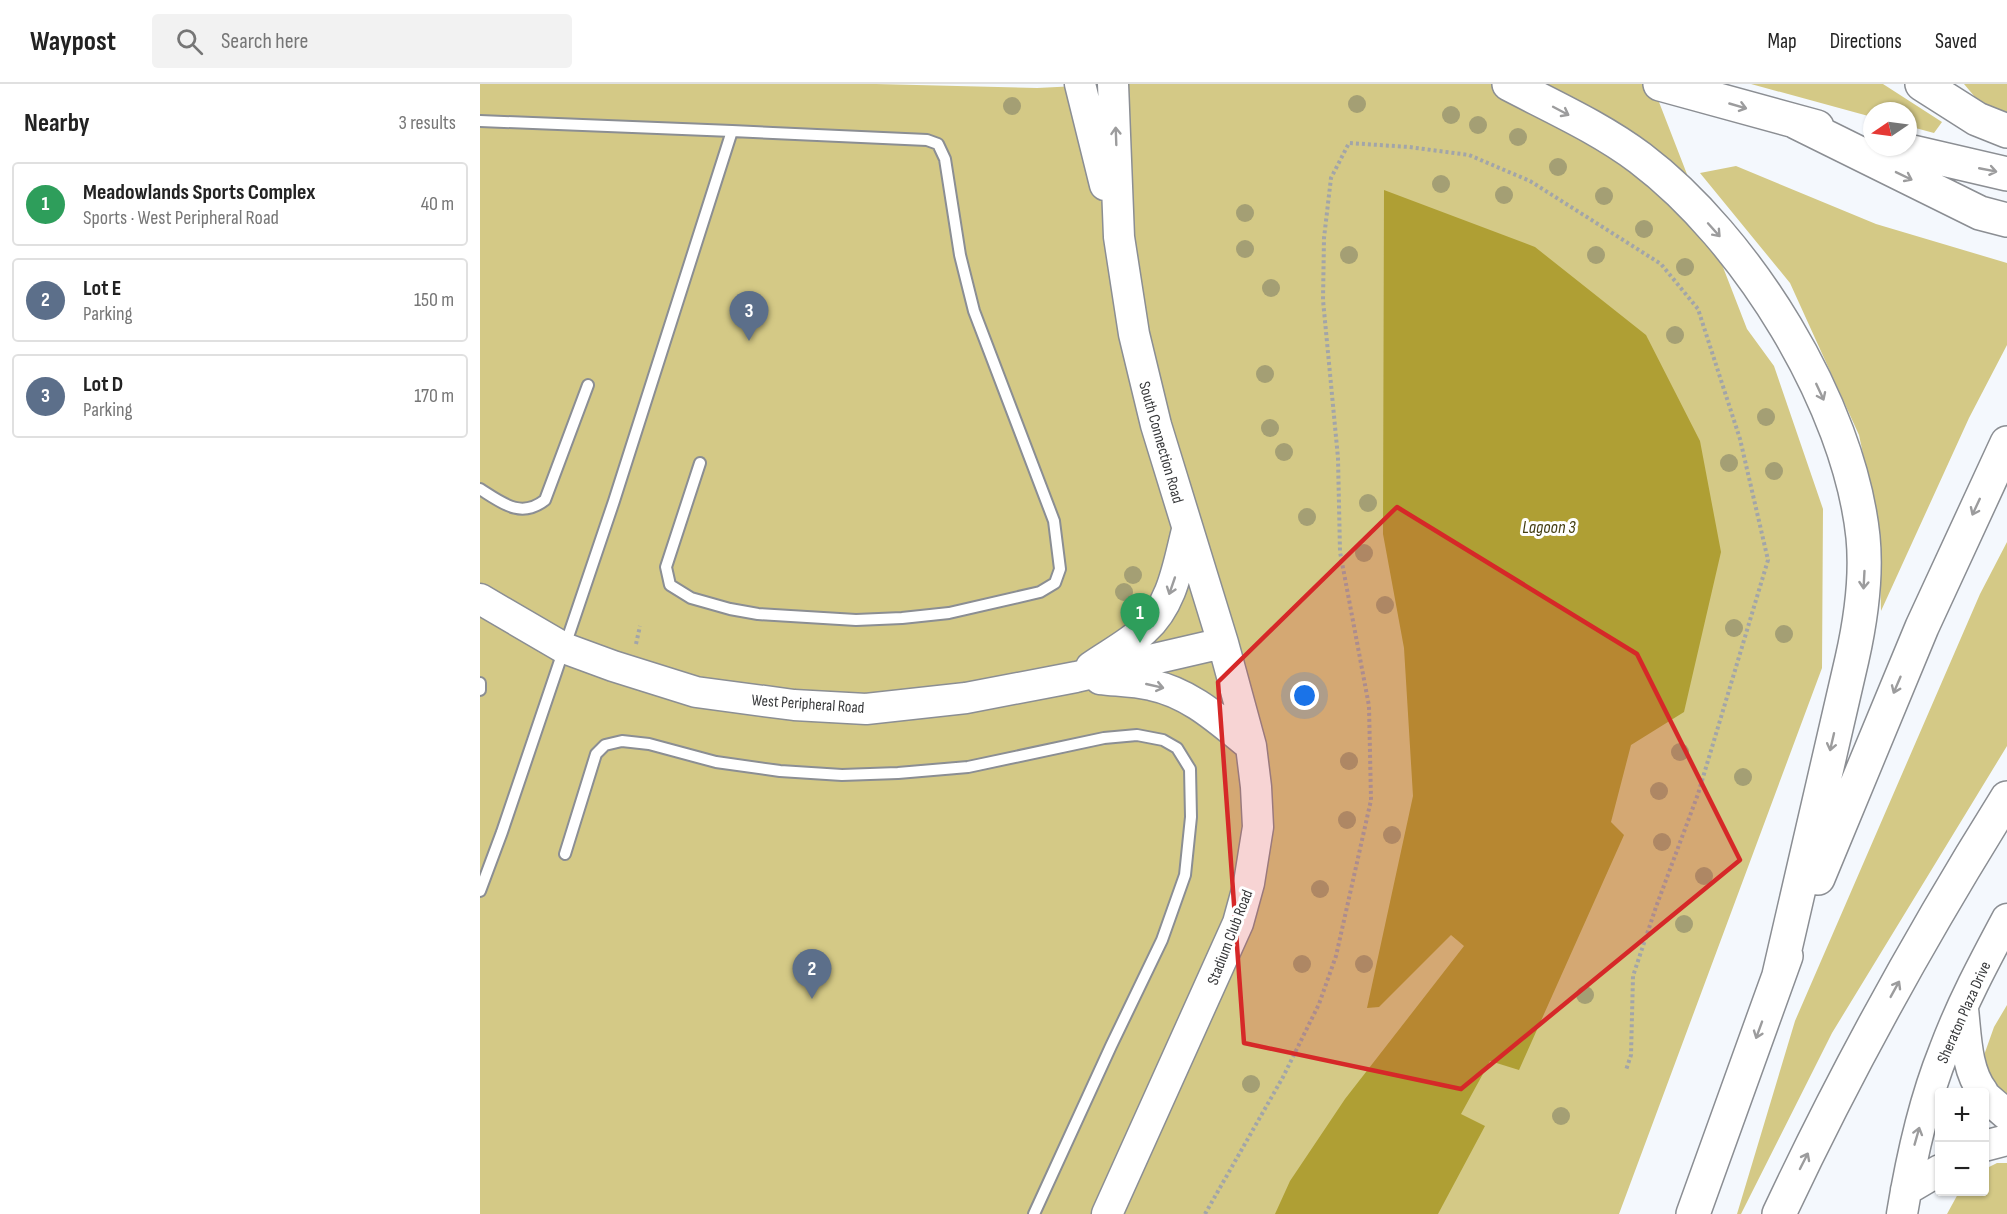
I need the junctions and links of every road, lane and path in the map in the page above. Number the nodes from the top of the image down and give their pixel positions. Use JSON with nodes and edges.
{"nodes":[{"id":1,"x":1509,"y":84,"type":"edge"},
{"id":2,"x":1660,"y":84,"type":"edge"},
{"id":3,"x":1080,"y":87,"type":"edge"},
{"id":4,"x":1114,"y":87,"type":"edge"},
{"id":5,"x":1935,"y":89,"type":"edge"},
{"id":6,"x":480,"y":121,"type":"edge"},
{"id":7,"x":1796,"y":122,"type":"junction"},
{"id":8,"x":732,"y":131,"type":"junction"},
{"id":9,"x":2007,"y":131,"type":"edge"},
{"id":10,"x":1863,"y":140,"type":"edge"},
{"id":11,"x":1917,"y":153,"type":"edge"},
{"id":12,"x":2007,"y":174,"type":"edge"},
{"id":13,"x":1994,"y":216,"type":"edge"},
{"id":14,"x":1119,"y":237,"type":"junction"},
{"id":15,"x":588,"y":385,"type":"dead end"},
{"id":16,"x":2007,"y":443,"type":"edge"},
{"id":17,"x":700,"y":463,"type":"dead end"},
{"id":18,"x":480,"y":489,"type":"edge"},
{"id":19,"x":1187,"y":530,"type":"junction"},
{"id":20,"x":480,"y":599,"type":"edge"},
{"id":21,"x":640,"y":626,"type":"dead end"},
{"id":22,"x":1223,"y":643,"type":"junction"},
{"id":23,"x":636,"y":644,"type":"dead end"},
{"id":24,"x":564,"y":648,"type":"junction"},
{"id":25,"x":1076,"y":677,"type":"junction"},
{"id":26,"x":480,"y":683,"type":"edge"},
{"id":27,"x":480,"y":690,"type":"edge"},
{"id":28,"x":1251,"y":746,"type":"junction"},
{"id":29,"x":2007,"y":798,"type":"edge"},
{"id":30,"x":565,"y":854,"type":"dead end"},
{"id":31,"x":480,"y":891,"type":"edge"},
{"id":32,"x":2007,"y":919,"type":"edge"},
{"id":33,"x":1779,"y":975,"type":"junction"},
{"id":34,"x":1963,"y":1007,"type":"junction"},
{"id":35,"x":1626,"y":1070,"type":"dead end"},
{"id":36,"x":1981,"y":1088,"type":"edge"},
{"id":37,"x":1989,"y":1099,"type":"edge"},
{"id":38,"x":2007,"y":1115,"type":"edge"},
{"id":39,"x":2007,"y":1140,"type":"edge"},
{"id":40,"x":1989,"y":1145,"type":"edge"},
{"id":41,"x":1935,"y":1174,"type":"edge"},
{"id":42,"x":1904,"y":1202,"type":"edge"},
{"id":43,"x":1035,"y":1214,"type":"edge"},
{"id":44,"x":1107,"y":1214,"type":"edge"},
{"id":45,"x":1205,"y":1214,"type":"edge"},
{"id":46,"x":1693,"y":1214,"type":"edge"},
{"id":47,"x":1779,"y":1214,"type":"edge"}],
"edges":[{"from":1,"to":33,"type":"highway","one_way":true},
{"from":2,"to":7,"type":"highway","one_way":true},
{"from":3,"to":14,"type":"street","name":"South Connection Road"},
{"from":14,"to":4,"type":"street","name":"South Connection Road","one_way":true},
{"from":5,"to":9,"type":"highway"},
{"from":6,"to":8,"type":"lane"},
{"from":7,"to":10,"type":"highway"},
{"from":7,"to":13,"type":"highway","one_way":true},
{"from":8,"to":17,"type":"lane"},
{"from":8,"to":24,"type":"lane"},
{"from":11,"to":12,"type":"highway","one_way":true},
{"from":14,"to":19,"type":"street","name":"South Connection Road"},
{"from":15,"to":18,"type":"lane"},
{"from":16,"to":33,"type":"highway","one_way":true},
{"from":19,"to":22,"type":"street","name":"South Connection Road"},
{"from":19,"to":25,"type":"street","one_way":true},
{"from":20,"to":24,"type":"street","name":"West Peripheral Road"},
{"from":21,"to":23,"type":"path"},
{"from":22,"to":25,"type":"street","name":"West Peripheral Road"},
{"from":22,"to":28,"type":"street","name":"Stadium Club Road"},
{"from":24,"to":25,"type":"street","name":"West Peripheral Road"},
{"from":24,"to":31,"type":"lane"},
{"from":25,"to":28,"type":"street","one_way":true},
{"from":26,"to":27,"type":"lane"},
{"from":28,"to":44,"type":"street","name":"Stadium Club Road"},
{"from":47,"to":29,"type":"highway","one_way":true},
{"from":30,"to":43,"type":"lane"},
{"from":32,"to":34,"type":"street","name":"Sheraton Plaza Drive"},
{"from":33,"to":46,"type":"highway","one_way":true},
{"from":34,"to":36,"type":"street"},
{"from":42,"to":34,"type":"street","name":"Sheraton Plaza Drive","one_way":true},
{"from":35,"to":45,"type":"path"},
{"from":37,"to":38,"type":"street"},
{"from":39,"to":40,"type":"street"},
{"from":41,"to":42,"type":"street"}]}
